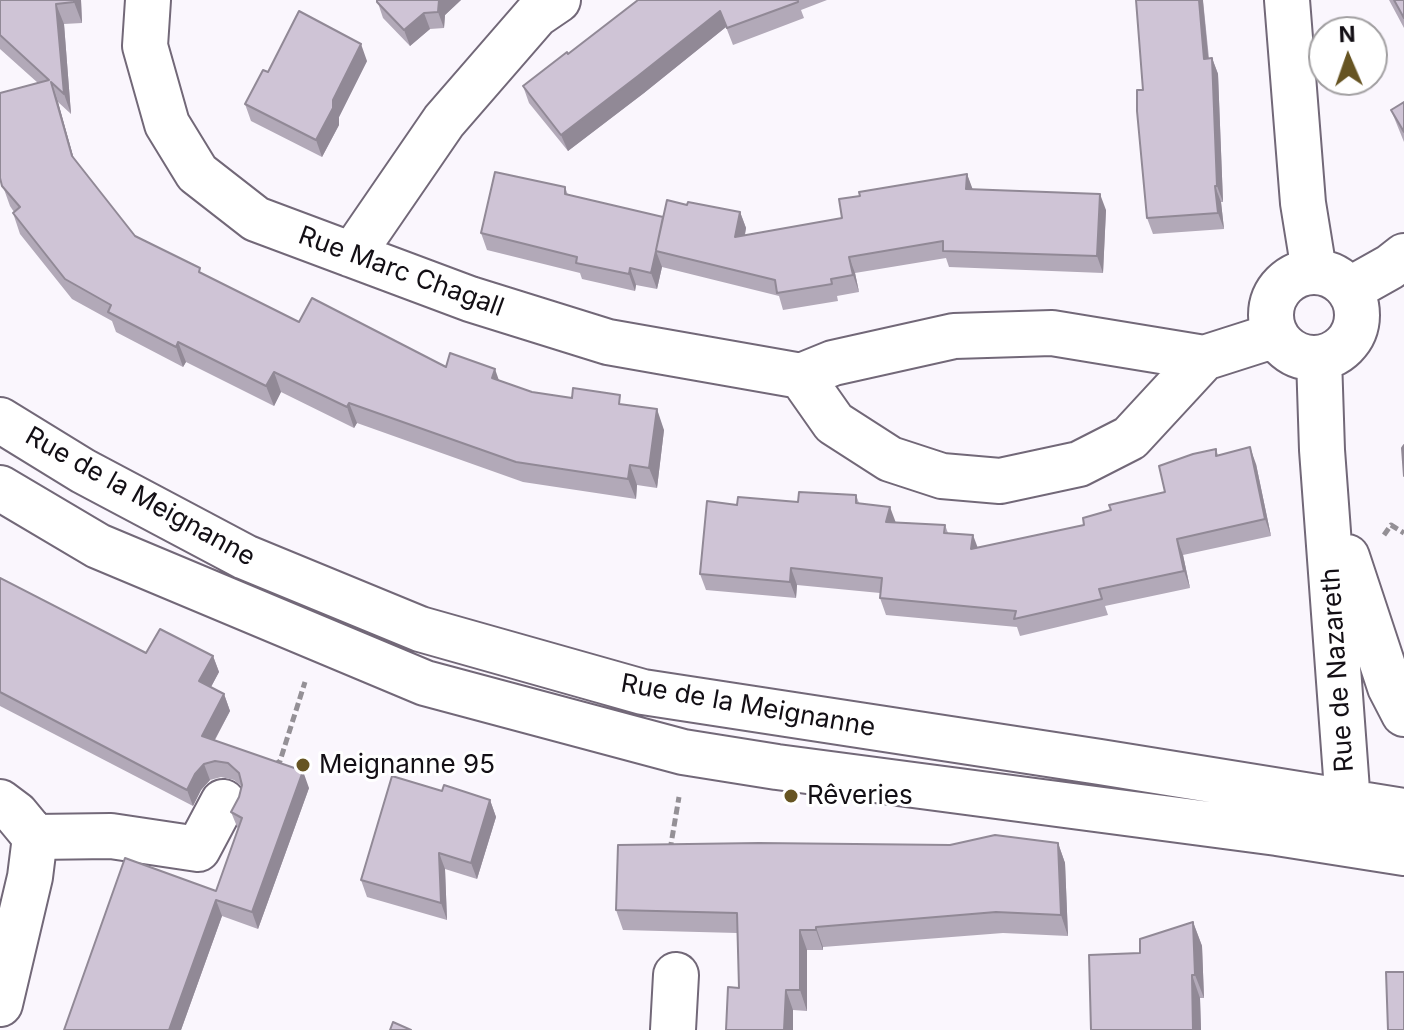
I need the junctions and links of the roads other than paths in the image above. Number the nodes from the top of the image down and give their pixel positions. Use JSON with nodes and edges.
{"nodes":[{"id":1,"x":148,"y":0,"type":"edge"},
{"id":2,"x":558,"y":0,"type":"edge"},
{"id":3,"x":1287,"y":0,"type":"edge"},
{"id":4,"x":352,"y":255,"type":"junction"},
{"id":5,"x":1404,"y":256,"type":"edge"},
{"id":6,"x":1332,"y":280,"type":"junction"},
{"id":7,"x":1276,"y":335,"type":"junction"},
{"id":8,"x":1204,"y":358,"type":"junction"},
{"id":9,"x":1319,"y":358,"type":"junction"},
{"id":10,"x":801,"y":376,"type":"junction"},
{"id":11,"x":0,"y":420,"type":"edge"},
{"id":12,"x":0,"y":488,"type":"edge"},
{"id":13,"x":1326,"y":494,"type":"junction"},
{"id":14,"x":1404,"y":714,"type":"edge"},
{"id":15,"x":0,"y":802,"type":"edge"},
{"id":16,"x":223,"y":802,"type":"road end"},
{"id":17,"x":1348,"y":802,"type":"junction"},
{"id":18,"x":1404,"y":811,"type":"edge"},
{"id":19,"x":35,"y":837,"type":"junction"},
{"id":20,"x":1351,"y":846,"type":"junction"},
{"id":21,"x":1404,"y":853,"type":"edge"},
{"id":22,"x":676,"y":975,"type":"dead end"},
{"id":23,"x":0,"y":1004,"type":"edge"},
{"id":24,"x":673,"y":1030,"type":"edge"}],
"edges":[{"from":1,"to":4,"type":"street","name":"Rue Marc Chagall"},
{"from":2,"to":4,"type":"street"},
{"from":3,"to":6,"type":"street"},
{"from":4,"to":10,"type":"street","name":"Rue Marc Chagall"},
{"from":5,"to":6,"type":"street"},
{"from":6,"to":7,"type":"street"},
{"from":6,"to":9,"type":"street"},
{"from":7,"to":8,"type":"street"},
{"from":7,"to":9,"type":"street"},
{"from":8,"to":10,"type":"street"},
{"from":8,"to":10,"type":"street"},
{"from":9,"to":13,"type":"street","name":"Rue de Nazareth"},
{"from":11,"to":17,"type":"street","name":"Rue de la Meignanne"},
{"from":12,"to":20,"type":"street","name":"Rue de la Meignanne"},
{"from":13,"to":14,"type":"street","name":"Rue de Nazareth"},
{"from":13,"to":17,"type":"street","name":"Rue de Nazareth"},
{"from":15,"to":19,"type":"street"},
{"from":16,"to":19,"type":"street"},
{"from":17,"to":18,"type":"street","name":"Rue de la Meignanne"},
{"from":17,"to":20,"type":"street","name":"Rue de Nazareth"},
{"from":19,"to":23,"type":"street"},
{"from":20,"to":21,"type":"street","name":"Rue de la Meignanne"},
{"from":22,"to":24,"type":"street"}]}
